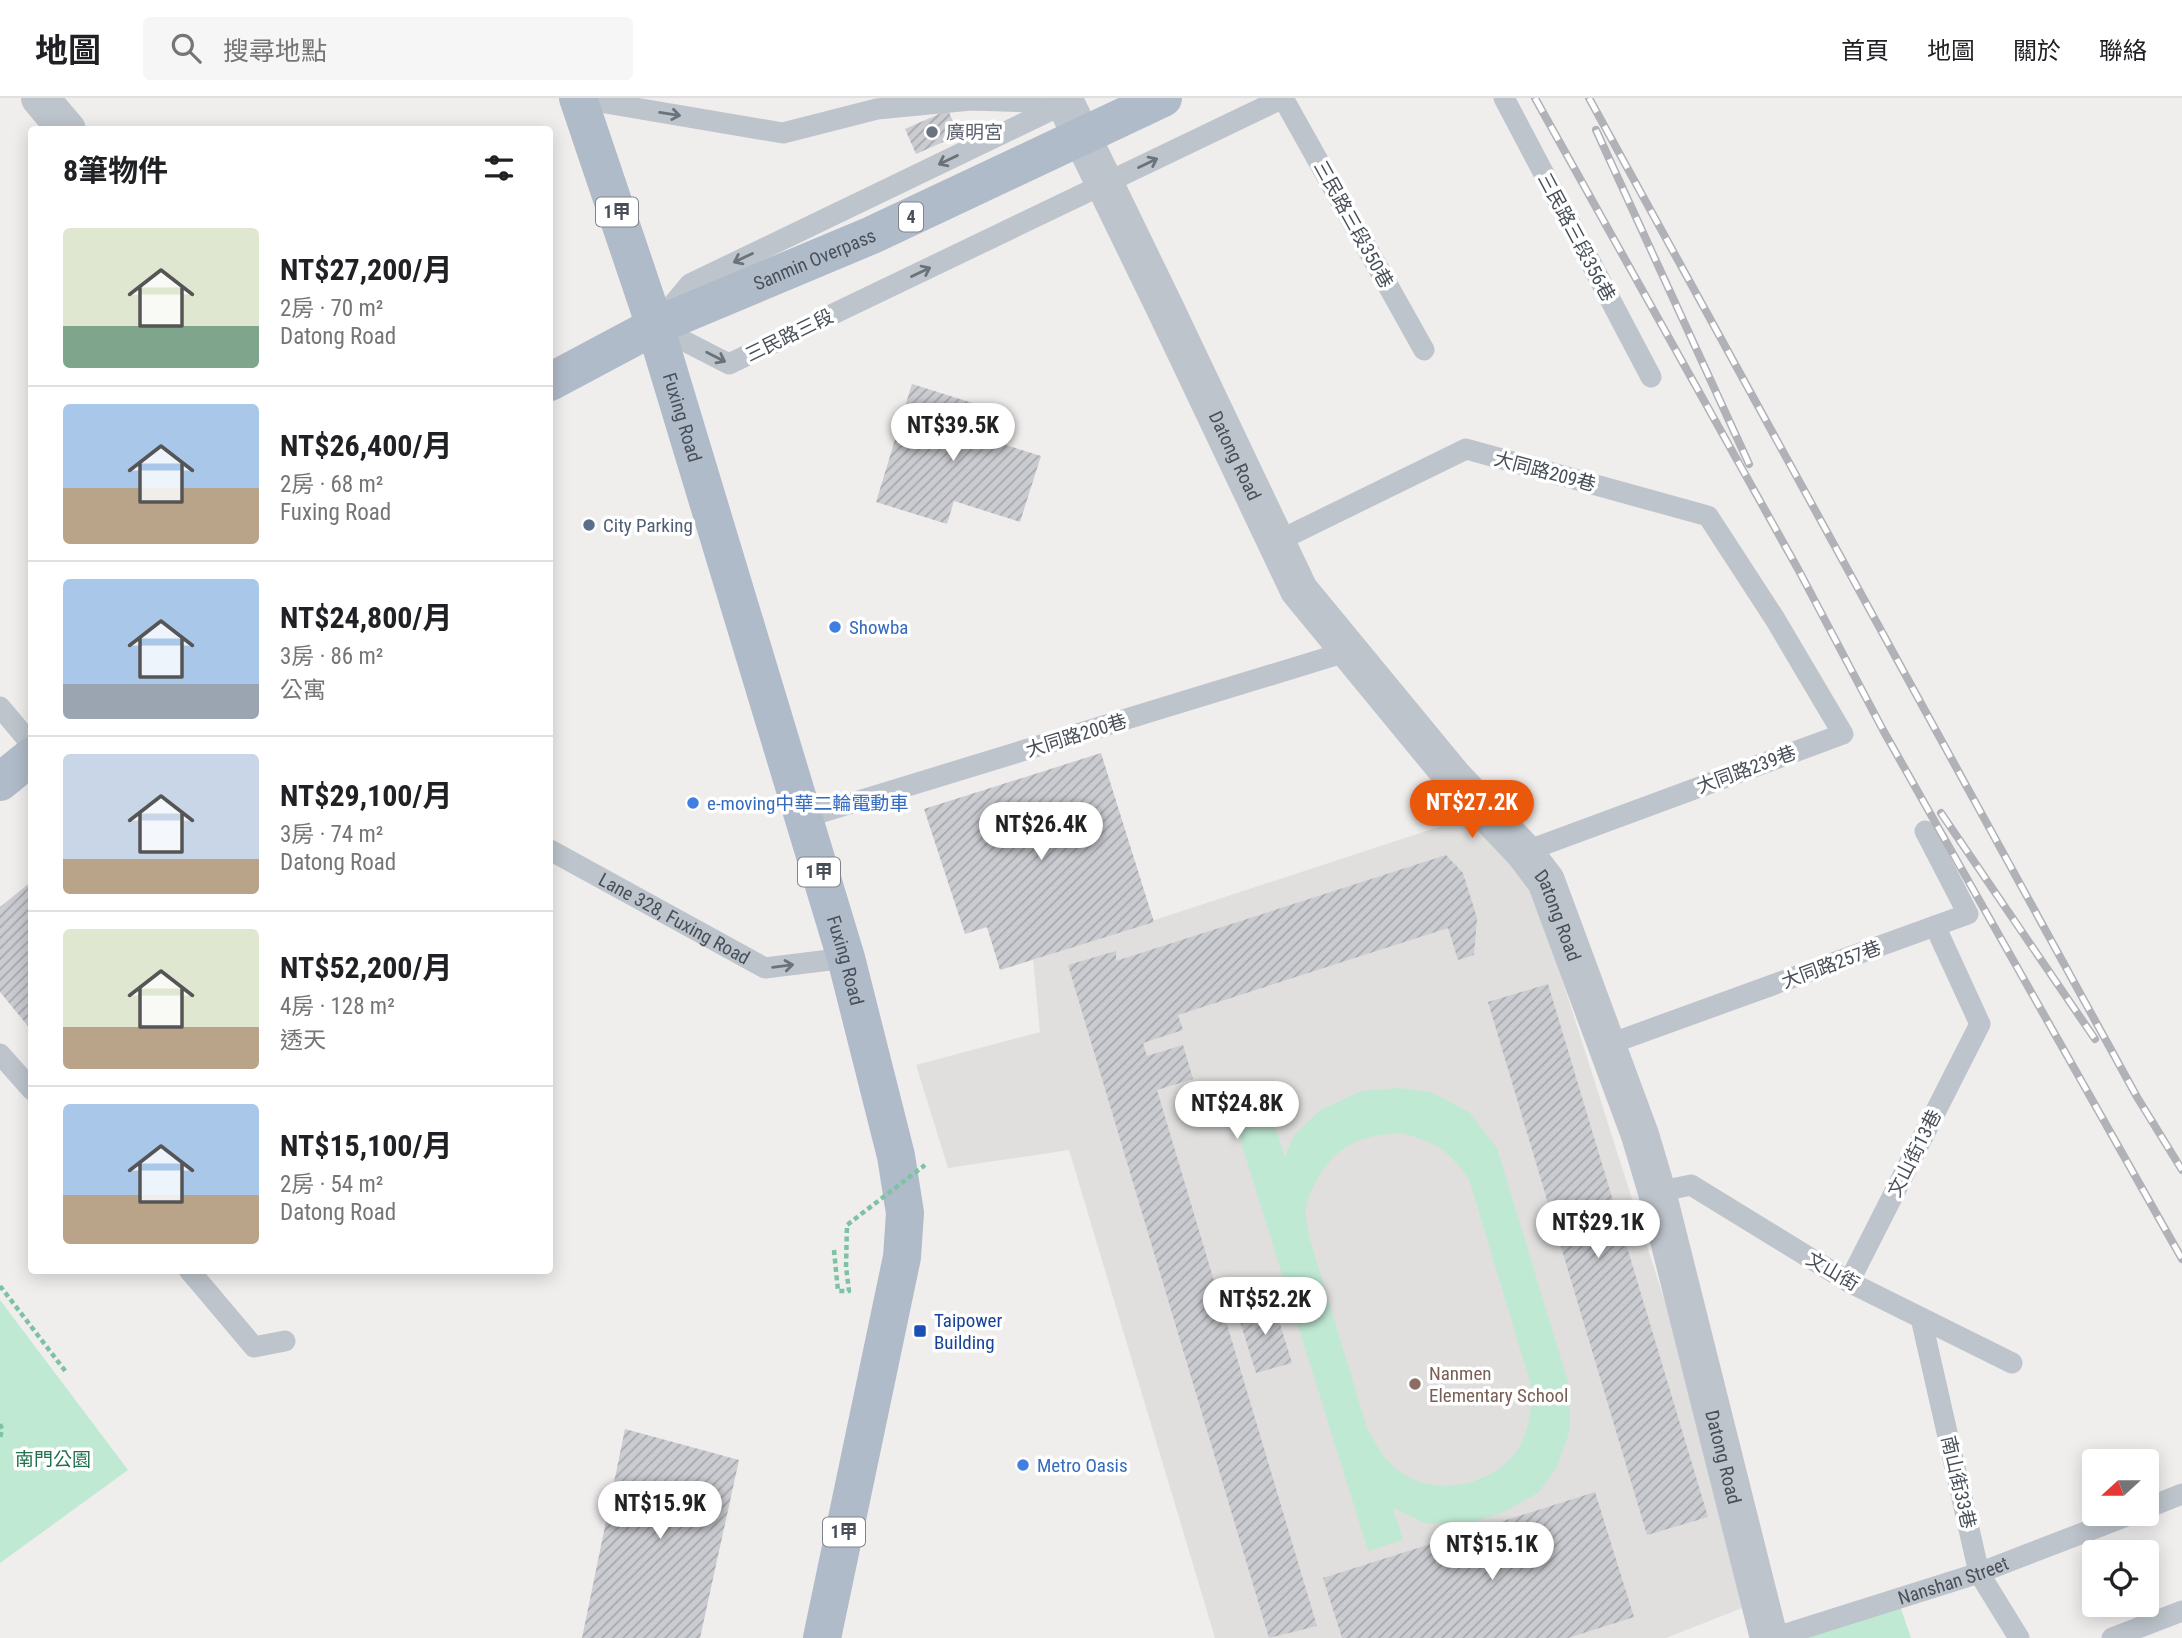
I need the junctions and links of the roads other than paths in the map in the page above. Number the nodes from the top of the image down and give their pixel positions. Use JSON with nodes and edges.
{"nodes":[{"id":1,"x":40,"y":98,"type":"edge"},
{"id":2,"x":577,"y":98,"type":"edge"},
{"id":3,"x":1163,"y":98,"type":"edge"},
{"id":4,"x":1283,"y":98,"type":"edge"},
{"id":5,"x":1504,"y":98,"type":"edge"},
{"id":6,"x":1068,"y":100,"type":"edge"},
{"id":7,"x":64,"y":126,"type":"edge"},
{"id":8,"x":1105,"y":184,"type":"junction"},
{"id":9,"x":655,"y":326,"type":"junction"},
{"id":10,"x":1424,"y":350,"type":"dead end"},
{"id":11,"x":1651,"y":377,"type":"dead end"},
{"id":12,"x":553,"y":380,"type":"edge"},
{"id":13,"x":1276,"y":542,"type":"junction"},
{"id":14,"x":1775,"y":619,"type":"joint"},
{"id":15,"x":1349,"y":651,"type":"junction"},
{"id":16,"x":0,"y":707,"type":"edge"},
{"id":17,"x":28,"y":740,"type":"edge"},
{"id":18,"x":28,"y":759,"type":"edge"},
{"id":19,"x":0,"y":782,"type":"edge"},
{"id":20,"x":803,"y":818,"type":"junction"},
{"id":21,"x":1925,"y":831,"type":"dead end"},
{"id":22,"x":553,"y":852,"type":"edge"},
{"id":23,"x":1524,"y":852,"type":"junction"},
{"id":24,"x":1935,"y":926,"type":"junction"},
{"id":25,"x":846,"y":958,"type":"junction"},
{"id":26,"x":1606,"y":1045,"type":"junction"},
{"id":27,"x":0,"y":1054,"type":"edge"},
{"id":28,"x":28,"y":1086,"type":"edge"},
{"id":29,"x":1657,"y":1192,"type":"junction"},
{"id":30,"x":192,"y":1274,"type":"edge"},
{"id":31,"x":1849,"y":1282,"type":"junction"},
{"id":32,"x":1922,"y":1318,"type":"junction"},
{"id":33,"x":285,"y":1341,"type":"dead end"},
{"id":34,"x":2012,"y":1363,"type":"dead end"},
{"id":35,"x":2182,"y":1494,"type":"edge"},
{"id":36,"x":2160,"y":1503,"type":"edge"},
{"id":37,"x":2101,"y":1526,"type":"edge"},
{"id":38,"x":1979,"y":1573,"type":"junction"},
{"id":39,"x":2182,"y":1611,"type":"edge"},
{"id":40,"x":822,"y":1638,"type":"edge"},
{"id":41,"x":1771,"y":1638,"type":"edge"},
{"id":42,"x":2019,"y":1638,"type":"edge"},
{"id":43,"x":2112,"y":1638,"type":"edge"}],
"edges":[{"from":1,"to":7,"type":"street"},
{"from":2,"to":6,"type":"lane","one_way":true},
{"from":2,"to":9,"type":"main road","name":"Fuxing Road","number":"1甲"},
{"from":3,"to":9,"type":"main road","name":"Sanmin Overpass","number":"4","bridge":true},
{"from":8,"to":4,"type":"lane","name":"三民路三段","one_way":true},
{"from":4,"to":10,"type":"lane","name":"三民路三段350巷"},
{"from":5,"to":11,"type":"lane","name":"三民路三段356巷"},
{"from":6,"to":8,"type":"street","name":"Datong Road"},
{"from":6,"to":9,"type":"lane","one_way":true},
{"from":9,"to":8,"type":"lane","name":"三民路三段","one_way":true},
{"from":8,"to":13,"type":"street","name":"Datong Road"},
{"from":9,"to":12,"type":"main road","number":"4"},
{"from":9,"to":20,"type":"main road","name":"Fuxing Road","number":"1甲"},
{"from":13,"to":14,"type":"lane","name":"大同路209巷"},
{"from":13,"to":15,"type":"street","name":"Datong Road"},
{"from":14,"to":23,"type":"lane","name":"大同路239巷"},
{"from":15,"to":20,"type":"lane","name":"大同路200巷"},
{"from":15,"to":23,"type":"street","name":"Datong Road"},
{"from":16,"to":17,"type":"lane"},
{"from":18,"to":19,"type":"main road"},
{"from":20,"to":25,"type":"main road","name":"Fuxing Road","number":"1甲"},
{"from":21,"to":24,"type":"lane","name":"大同路257巷"},
{"from":22,"to":25,"type":"lane","name":"Lane 328, Fuxing Road","one_way":true},
{"from":23,"to":26,"type":"street","name":"Datong Road"},
{"from":24,"to":26,"type":"lane","name":"大同路257巷"},
{"from":24,"to":31,"type":"lane","name":"文山街13巷"},
{"from":25,"to":40,"type":"main road","name":"Fuxing Road","number":"1甲"},
{"from":26,"to":29,"type":"street","name":"Datong Road"},
{"from":27,"to":28,"type":"lane"},
{"from":29,"to":31,"type":"lane","name":"文山街"},
{"from":29,"to":41,"type":"street","name":"Datong Road"},
{"from":30,"to":33,"type":"lane"},
{"from":31,"to":32,"type":"lane","name":"文山街"},
{"from":32,"to":34,"type":"lane","name":"文山街"},
{"from":32,"to":38,"type":"lane","name":"南山街33巷"},
{"from":35,"to":36,"type":"lane"},
{"from":37,"to":38,"type":"lane","name":"Nanshan Street"},
{"from":38,"to":41,"type":"lane","name":"Nanshan Street"},
{"from":38,"to":42,"type":"lane","name":"南山街33巷"},
{"from":39,"to":43,"type":"lane"}]}
